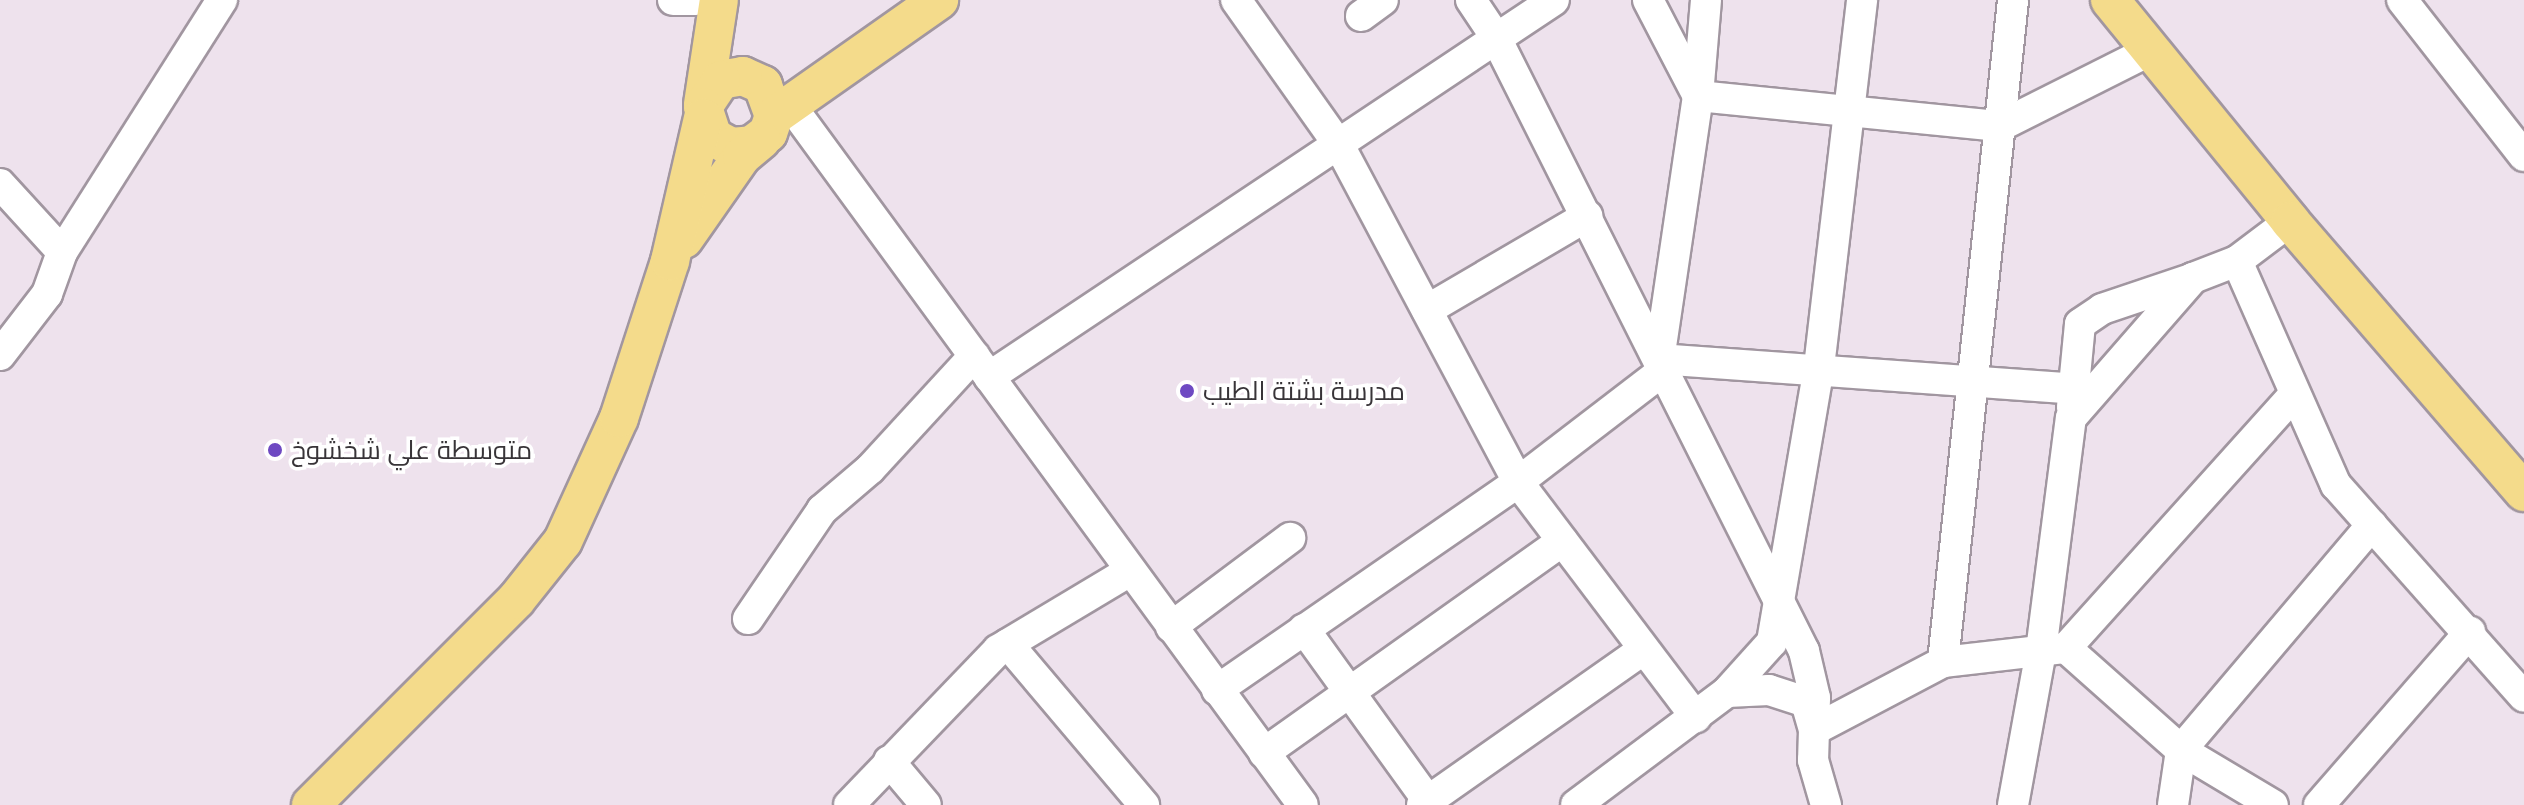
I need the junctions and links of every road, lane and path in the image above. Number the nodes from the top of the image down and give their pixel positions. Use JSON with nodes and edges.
{"nodes":[{"id":1,"x":222,"y":0,"type":"edge"},
{"id":2,"x":673,"y":0,"type":"edge"},
{"id":3,"x":696,"y":0,"type":"edge"},
{"id":4,"x":720,"y":0,"type":"edge"},
{"id":5,"x":939,"y":0,"type":"edge"},
{"id":6,"x":1471,"y":0,"type":"edge"},
{"id":7,"x":1554,"y":0,"type":"edge"},
{"id":8,"x":1648,"y":0,"type":"edge"},
{"id":9,"x":1706,"y":0,"type":"edge"},
{"id":10,"x":1862,"y":0,"type":"edge"},
{"id":11,"x":2013,"y":0,"type":"edge"},
{"id":12,"x":2110,"y":0,"type":"edge"},
{"id":13,"x":2402,"y":0,"type":"edge"},
{"id":14,"x":1250,"y":5,"type":"edge"},
{"id":15,"x":1495,"y":36,"type":"junction"},
{"id":16,"x":2151,"y":50,"type":"junction"},
{"id":17,"x":1698,"y":96,"type":"junction"},
{"id":18,"x":1849,"y":111,"type":"junction"},
{"id":19,"x":703,"y":113,"type":"junction"},
{"id":20,"x":774,"y":114,"type":"junction"},
{"id":21,"x":2000,"y":126,"type":"junction"},
{"id":22,"x":1340,"y":147,"type":"junction"},
{"id":23,"x":2524,"y":156,"type":"edge"},
{"id":24,"x":0,"y":184,"type":"edge"},
{"id":25,"x":1587,"y":216,"type":"junction"},
{"id":26,"x":2290,"y":221,"type":"junction"},
{"id":27,"x":62,"y":252,"type":"junction"},
{"id":28,"x":670,"y":261,"type":"junction"},
{"id":29,"x":2237,"y":261,"type":"junction"},
{"id":30,"x":2193,"y":278,"type":"junction"},
{"id":31,"x":1427,"y":310,"type":"junction"},
{"id":32,"x":0,"y":355,"type":"edge"},
{"id":33,"x":1662,"y":364,"type":"junction"},
{"id":34,"x":982,"y":366,"type":"junction"},
{"id":35,"x":1819,"y":367,"type":"junction"},
{"id":36,"x":1974,"y":381,"type":"junction"},
{"id":37,"x":2294,"y":395,"type":"junction"},
{"id":38,"x":2072,"y":404,"type":"junction"},
{"id":39,"x":1518,"y":482,"type":"junction"},
{"id":40,"x":2524,"y":492,"type":"edge"},
{"id":41,"x":2372,"y":525,"type":"junction"},
{"id":42,"x":1290,"y":538,"type":"dead end"},
{"id":43,"x":1562,"y":541,"type":"junction"},
{"id":44,"x":1130,"y":571,"type":"junction"},
{"id":45,"x":1776,"y":595,"type":"junction"},
{"id":46,"x":748,"y":619,"type":"dead end"},
{"id":47,"x":1171,"y":627,"type":"junction"},
{"id":48,"x":1304,"y":629,"type":"junction"},
{"id":49,"x":2470,"y":632,"type":"junction"},
{"id":50,"x":1008,"y":644,"type":"junction"},
{"id":51,"x":1644,"y":649,"type":"junction"},
{"id":52,"x":2053,"y":650,"type":"junction"},
{"id":53,"x":1943,"y":662,"type":"junction"},
{"id":54,"x":1217,"y":690,"type":"junction"},
{"id":55,"x":1349,"y":691,"type":"junction"},
{"id":56,"x":1727,"y":692,"type":"junction"},
{"id":57,"x":2524,"y":697,"type":"edge"},
{"id":58,"x":1696,"y":717,"type":"junction"},
{"id":59,"x":1814,"y":730,"type":"junction"},
{"id":60,"x":2181,"y":750,"type":"junction"},
{"id":61,"x":1264,"y":753,"type":"junction"},
{"id":62,"x":889,"y":761,"type":"junction"},
{"id":63,"x":350,"y":765,"type":"junction"},
{"id":64,"x":1427,"y":804,"type":"edge"},
{"id":65,"x":311,"y":805,"type":"edge"},
{"id":66,"x":331,"y":805,"type":"edge"},
{"id":67,"x":849,"y":805,"type":"edge"},
{"id":68,"x":926,"y":805,"type":"edge"},
{"id":69,"x":1144,"y":805,"type":"edge"},
{"id":70,"x":1303,"y":805,"type":"edge"},
{"id":71,"x":1576,"y":805,"type":"edge"},
{"id":72,"x":1826,"y":805,"type":"edge"},
{"id":73,"x":2013,"y":805,"type":"edge"},
{"id":74,"x":2173,"y":805,"type":"edge"},
{"id":75,"x":2273,"y":805,"type":"edge"},
{"id":76,"x":2319,"y":805,"type":"edge"}],
"edges":[{"from":1,"to":27,"type":"street"},
{"from":2,"to":3,"type":"street"},
{"from":4,"to":19,"type":"main road"},
{"from":4,"to":20,"type":"main road"},
{"from":5,"to":20,"type":"main road"},
{"from":6,"to":15,"type":"street"},
{"from":7,"to":15,"type":"street"},
{"from":8,"to":17,"type":"street"},
{"from":9,"to":17,"type":"street"},
{"from":10,"to":18,"type":"street"},
{"from":11,"to":21,"type":"street"},
{"from":12,"to":16,"type":"main road"},
{"from":13,"to":23,"type":"street"},
{"from":14,"to":22,"type":"street"},
{"from":15,"to":22,"type":"street"},
{"from":15,"to":25,"type":"street"},
{"from":16,"to":21,"type":"street"},
{"from":16,"to":26,"type":"main road"},
{"from":17,"to":18,"type":"street"},
{"from":17,"to":33,"type":"street"},
{"from":18,"to":21,"type":"street"},
{"from":18,"to":35,"type":"street"},
{"from":19,"to":20,"type":"main road"},
{"from":19,"to":20,"type":"main road"},
{"from":19,"to":28,"type":"main road"},
{"from":20,"to":28,"type":"main road"},
{"from":20,"to":34,"type":"street"},
{"from":21,"to":36,"type":"street"},
{"from":22,"to":31,"type":"street"},
{"from":22,"to":34,"type":"street"},
{"from":24,"to":27,"type":"street"},
{"from":25,"to":31,"type":"street"},
{"from":25,"to":33,"type":"street"},
{"from":26,"to":29,"type":"street"},
{"from":26,"to":40,"type":"main road"},
{"from":27,"to":32,"type":"street"},
{"from":28,"to":63,"type":"main road"},
{"from":29,"to":30,"type":"street"},
{"from":29,"to":37,"type":"street"},
{"from":30,"to":38,"type":"street"},
{"from":30,"to":38,"type":"street"},
{"from":31,"to":39,"type":"street"},
{"from":33,"to":35,"type":"street"},
{"from":33,"to":39,"type":"street"},
{"from":33,"to":45,"type":"street"},
{"from":34,"to":44,"type":"street"},
{"from":34,"to":46,"type":"street"},
{"from":35,"to":36,"type":"street"},
{"from":35,"to":45,"type":"street"},
{"from":36,"to":38,"type":"street"},
{"from":36,"to":53,"type":"street"},
{"from":37,"to":41,"type":"street"},
{"from":37,"to":52,"type":"street"},
{"from":38,"to":52,"type":"street"},
{"from":39,"to":43,"type":"street"},
{"from":39,"to":48,"type":"street"},
{"from":41,"to":49,"type":"street"},
{"from":41,"to":60,"type":"street"},
{"from":42,"to":47,"type":"street"},
{"from":43,"to":51,"type":"street"},
{"from":43,"to":55,"type":"street"},
{"from":44,"to":47,"type":"street"},
{"from":44,"to":50,"type":"street"},
{"from":45,"to":56,"type":"street"},
{"from":45,"to":59,"type":"street"},
{"from":47,"to":54,"type":"street"},
{"from":48,"to":54,"type":"street"},
{"from":48,"to":55,"type":"street"},
{"from":49,"to":57,"type":"street"},
{"from":49,"to":76,"type":"street"},
{"from":50,"to":62,"type":"street"},
{"from":50,"to":69,"type":"street"},
{"from":51,"to":58,"type":"street"},
{"from":51,"to":64,"type":"street"},
{"from":52,"to":53,"type":"street"},
{"from":52,"to":60,"type":"street"},
{"from":52,"to":73,"type":"street"},
{"from":53,"to":59,"type":"street"},
{"from":54,"to":61,"type":"street"},
{"from":55,"to":61,"type":"street"},
{"from":55,"to":64,"type":"street"},
{"from":56,"to":58,"type":"street"},
{"from":56,"to":59,"type":"street"},
{"from":58,"to":71,"type":"street"},
{"from":59,"to":72,"type":"street"},
{"from":60,"to":74,"type":"street"},
{"from":60,"to":75,"type":"street"},
{"from":61,"to":70,"type":"street"},
{"from":62,"to":67,"type":"street"},
{"from":62,"to":68,"type":"street"},
{"from":63,"to":65,"type":"main road"},
{"from":63,"to":66,"type":"street"}]}
